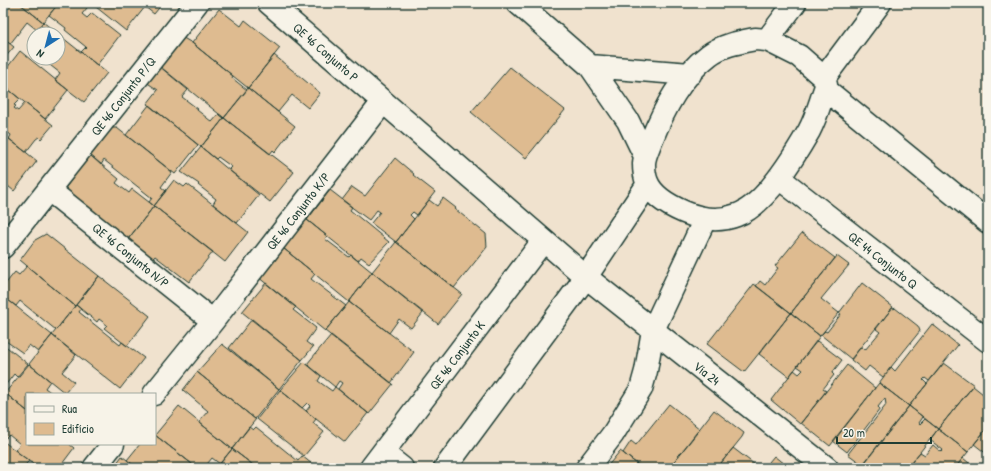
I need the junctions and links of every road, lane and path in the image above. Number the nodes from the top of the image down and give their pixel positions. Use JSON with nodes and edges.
{"nodes":[{"id":1,"x":197,"y":3,"type":"edge"},
{"id":2,"x":269,"y":3,"type":"edge"},
{"id":3,"x":518,"y":3,"type":"edge"},
{"id":4,"x":795,"y":3,"type":"edge"},
{"id":5,"x":880,"y":3,"type":"edge"},
{"id":6,"x":767,"y":40,"type":"junction"},
{"id":7,"x":590,"y":66,"type":"junction"},
{"id":8,"x":690,"y":74,"type":"junction"},
{"id":9,"x":824,"y":84,"type":"junction"},
{"id":10,"x":383,"y":102,"type":"junction"},
{"id":11,"x":645,"y":156,"type":"junction"},
{"id":12,"x":779,"y":178,"type":"junction"},
{"id":13,"x":648,"y":184,"type":"junction"},
{"id":14,"x":49,"y":190,"type":"junction"},
{"id":15,"x":705,"y":219,"type":"junction"},
{"id":16,"x":988,"y":222,"type":"edge"},
{"id":17,"x":543,"y":241,"type":"junction"},
{"id":18,"x":3,"y":247,"type":"edge"},
{"id":19,"x":586,"y":277,"type":"junction"},
{"id":20,"x":213,"y":321,"type":"junction"},
{"id":21,"x":653,"y":330,"type":"junction"},
{"id":22,"x":988,"y":341,"type":"edge"},
{"id":23,"x":155,"y":393,"type":"edge"},
{"id":24,"x":112,"y":445,"type":"edge"},
{"id":25,"x":377,"y":460,"type":"edge"},
{"id":26,"x":94,"y":468,"type":"edge"},
{"id":27,"x":402,"y":468,"type":"edge"},
{"id":28,"x":445,"y":468,"type":"edge"},
{"id":29,"x":587,"y":468,"type":"edge"},
{"id":30,"x":827,"y":468,"type":"edge"}],
"edges":[{"from":1,"to":14,"type":"street","name":"QE 46 Conjunto P/Q"},
{"from":2,"to":10,"type":"street","name":"QE 46 Conjunto P"},
{"from":3,"to":7,"type":"street"},
{"from":4,"to":6,"type":"street"},
{"from":5,"to":9,"type":"street"},
{"from":6,"to":8,"type":"street"},
{"from":6,"to":9,"type":"street"},
{"from":7,"to":8,"type":"street"},
{"from":7,"to":11,"type":"street"},
{"from":8,"to":11,"type":"street"},
{"from":9,"to":12,"type":"street"},
{"from":9,"to":16,"type":"street"},
{"from":10,"to":17,"type":"street"},
{"from":10,"to":20,"type":"street","name":"QE 46 Conjunto K/P"},
{"from":11,"to":13,"type":"street"},
{"from":12,"to":15,"type":"street"},
{"from":12,"to":22,"type":"street","name":"QE 44 Conjunto Q"},
{"from":13,"to":15,"type":"street"},
{"from":13,"to":19,"type":"street"},
{"from":14,"to":18,"type":"street","name":"QE 46 Conjunto P/Q"},
{"from":14,"to":20,"type":"street","name":"QE 46 Conjunto N/P"},
{"from":15,"to":21,"type":"street"},
{"from":17,"to":19,"type":"street"},
{"from":17,"to":25,"type":"street","name":"QE 46 Conjunto K"},
{"from":19,"to":21,"type":"street","name":"Via 24"},
{"from":19,"to":28,"type":"street"},
{"from":20,"to":23,"type":"street","name":"QE 46 Conjunto K/P"},
{"from":21,"to":29,"type":"street"},
{"from":21,"to":30,"type":"street","name":"Via 24"},
{"from":24,"to":26,"type":"street"},
{"from":25,"to":27,"type":"street"}]}
